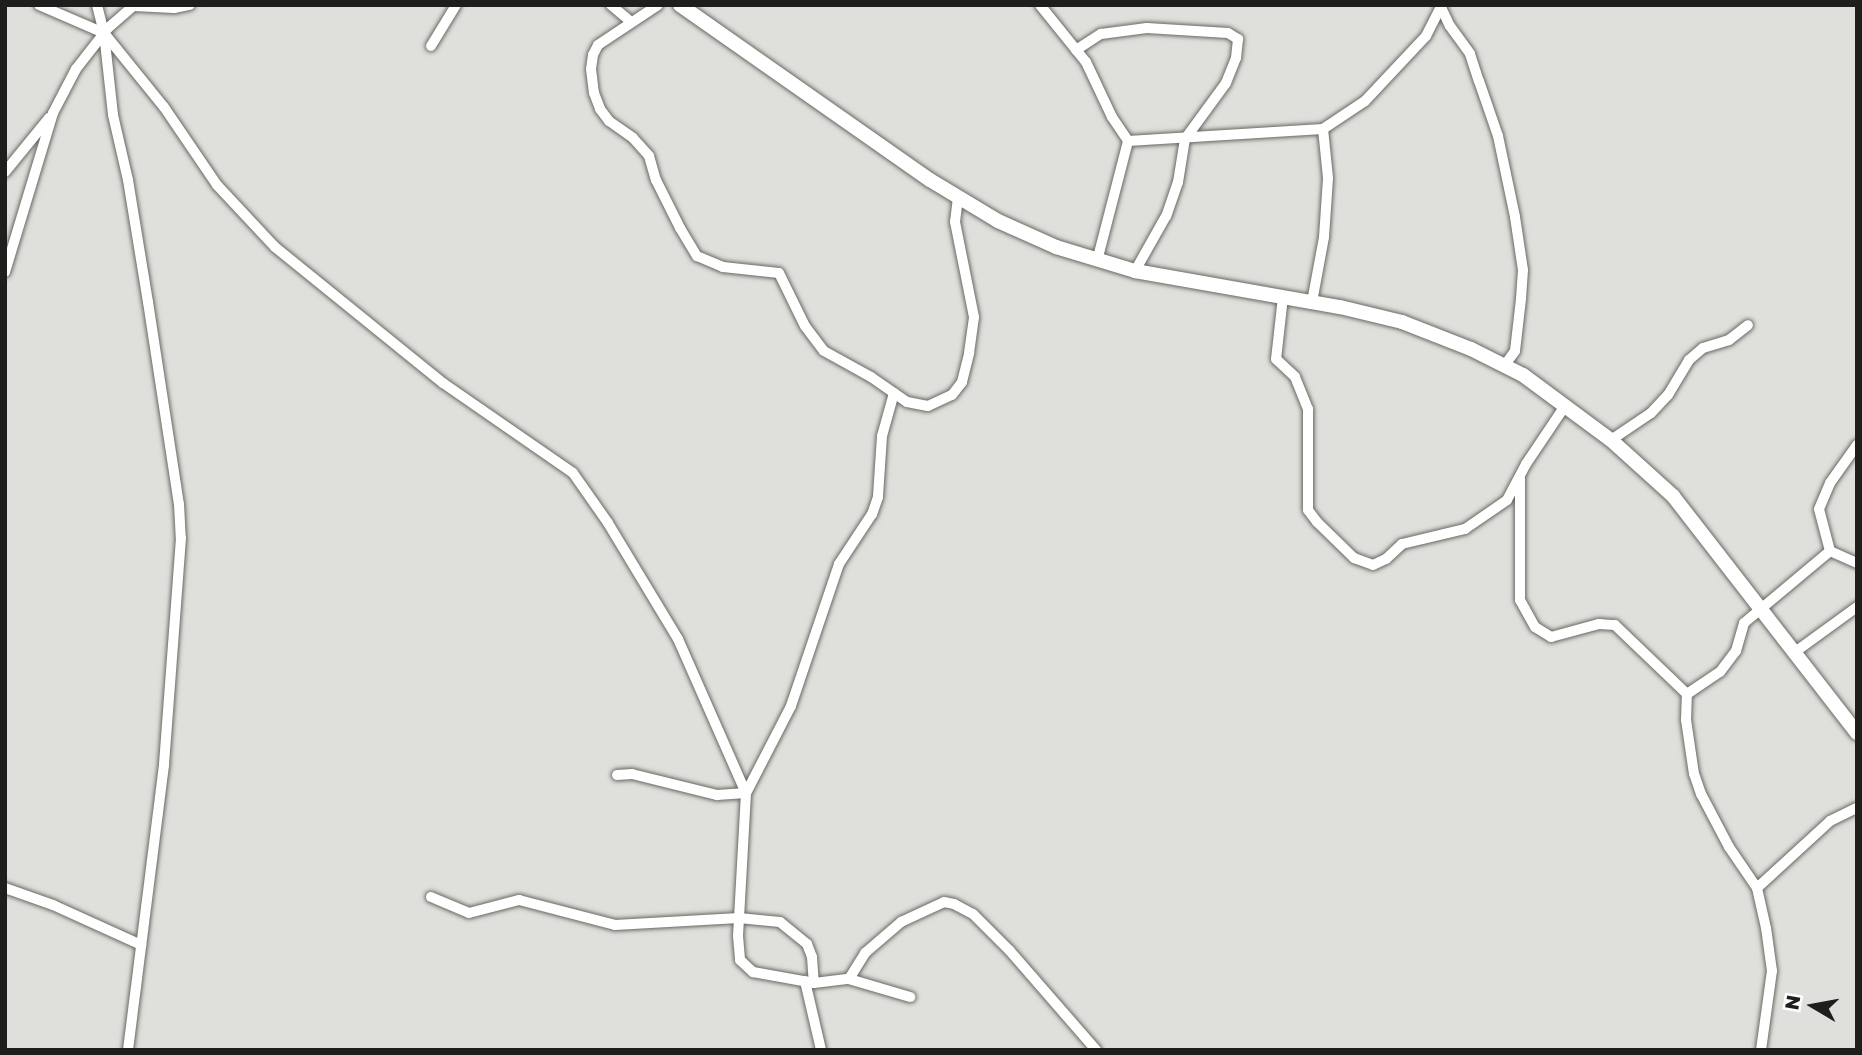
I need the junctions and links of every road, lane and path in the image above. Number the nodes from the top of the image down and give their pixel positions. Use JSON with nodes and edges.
{"nodes":[{"id":1,"x":39,"y":5,"type":"edge"},
{"id":2,"x":97,"y":5,"type":"edge"},
{"id":3,"x":190,"y":5,"type":"edge"},
{"id":4,"x":456,"y":5,"type":"edge"},
{"id":5,"x":611,"y":5,"type":"edge"},
{"id":6,"x":658,"y":5,"type":"edge"},
{"id":7,"x":680,"y":5,"type":"edge"},
{"id":8,"x":1040,"y":5,"type":"edge"},
{"id":9,"x":134,"y":6,"type":"edge"},
{"id":10,"x":1441,"y":6,"type":"edge"},
{"id":11,"x":631,"y":22,"type":"junction"},
{"id":12,"x":104,"y":33,"type":"junction"},
{"id":13,"x":431,"y":46,"type":"dead end"},
{"id":14,"x":1076,"y":50,"type":"junction"},
{"id":15,"x":53,"y":113,"type":"junction"},
{"id":16,"x":1323,"y":129,"type":"junction"},
{"id":17,"x":1185,"y":139,"type":"junction"},
{"id":18,"x":1128,"y":141,"type":"junction"},
{"id":19,"x":5,"y":172,"type":"edge"},
{"id":20,"x":958,"y":197,"type":"junction"},
{"id":21,"x":1097,"y":261,"type":"junction"},
{"id":22,"x":1135,"y":271,"type":"junction"},
{"id":23,"x":5,"y":272,"type":"edge"},
{"id":24,"x":1283,"y":297,"type":"junction"},
{"id":25,"x":1312,"y":302,"type":"junction"},
{"id":26,"x":1748,"y":325,"type":"dead end"},
{"id":27,"x":1504,"y":366,"type":"junction"},
{"id":28,"x":894,"y":393,"type":"junction"},
{"id":29,"x":1565,"y":407,"type":"junction"},
{"id":30,"x":1611,"y":440,"type":"junction"},
{"id":31,"x":1857,"y":445,"type":"edge"},
{"id":32,"x":1520,"y":477,"type":"junction"},
{"id":33,"x":1830,"y":551,"type":"junction"},
{"id":34,"x":1857,"y":563,"type":"edge"},
{"id":35,"x":1857,"y":607,"type":"edge"},
{"id":36,"x":1762,"y":610,"type":"junction"},
{"id":37,"x":1795,"y":652,"type":"junction"},
{"id":38,"x":1687,"y":694,"type":"junction"},
{"id":39,"x":1857,"y":733,"type":"edge"},
{"id":40,"x":617,"y":775,"type":"dead end"},
{"id":41,"x":746,"y":793,"type":"junction"},
{"id":42,"x":1857,"y":808,"type":"edge"},
{"id":43,"x":5,"y":888,"type":"edge"},
{"id":44,"x":1757,"y":888,"type":"junction"},
{"id":45,"x":431,"y":897,"type":"dead end"},
{"id":46,"x":739,"y":918,"type":"junction"},
{"id":47,"x":141,"y":945,"type":"junction"},
{"id":48,"x":849,"y":979,"type":"junction"},
{"id":49,"x":810,"y":982,"type":"junction"},
{"id":50,"x":910,"y":998,"type":"dead end"},
{"id":51,"x":128,"y":1050,"type":"edge"},
{"id":52,"x":821,"y":1050,"type":"edge"},
{"id":53,"x":1096,"y":1050,"type":"edge"},
{"id":54,"x":1761,"y":1050,"type":"edge"}],
"edges":[{"from":1,"to":12,"type":"street"},
{"from":2,"to":12,"type":"street"},
{"from":3,"to":9,"type":"street"},
{"from":4,"to":13,"type":"street"},
{"from":5,"to":11,"type":"street"},
{"from":6,"to":11,"type":"street"},
{"from":7,"to":20,"type":"main road"},
{"from":8,"to":14,"type":"street"},
{"from":9,"to":12,"type":"street"},
{"from":10,"to":16,"type":"street"},
{"from":10,"to":27,"type":"street"},
{"from":11,"to":28,"type":"street"},
{"from":12,"to":15,"type":"street"},
{"from":12,"to":41,"type":"street"},
{"from":12,"to":47,"type":"street"},
{"from":14,"to":17,"type":"street"},
{"from":14,"to":18,"type":"street"},
{"from":15,"to":19,"type":"street"},
{"from":15,"to":23,"type":"street"},
{"from":16,"to":17,"type":"street"},
{"from":16,"to":25,"type":"street"},
{"from":17,"to":18,"type":"street"},
{"from":17,"to":22,"type":"street"},
{"from":18,"to":21,"type":"street"},
{"from":20,"to":21,"type":"main road"},
{"from":20,"to":28,"type":"street"},
{"from":21,"to":22,"type":"main road"},
{"from":22,"to":24,"type":"main road"},
{"from":24,"to":25,"type":"main road"},
{"from":24,"to":32,"type":"street"},
{"from":25,"to":27,"type":"main road"},
{"from":26,"to":30,"type":"street"},
{"from":27,"to":29,"type":"main road"},
{"from":28,"to":41,"type":"street"},
{"from":29,"to":30,"type":"main road"},
{"from":29,"to":32,"type":"street"},
{"from":30,"to":36,"type":"main road"},
{"from":31,"to":33,"type":"street"},
{"from":32,"to":38,"type":"street"},
{"from":33,"to":34,"type":"street"},
{"from":33,"to":36,"type":"street"},
{"from":35,"to":37,"type":"street"},
{"from":36,"to":37,"type":"main road"},
{"from":36,"to":38,"type":"street"},
{"from":37,"to":39,"type":"main road"},
{"from":38,"to":44,"type":"street"},
{"from":40,"to":41,"type":"street"},
{"from":41,"to":46,"type":"street"},
{"from":42,"to":44,"type":"street"},
{"from":43,"to":47,"type":"street"},
{"from":44,"to":54,"type":"street"},
{"from":45,"to":46,"type":"street"},
{"from":46,"to":49,"type":"street"},
{"from":46,"to":49,"type":"street"},
{"from":47,"to":51,"type":"street"},
{"from":48,"to":49,"type":"street"},
{"from":48,"to":50,"type":"street"},
{"from":48,"to":53,"type":"street"},
{"from":49,"to":52,"type":"street"}]}
